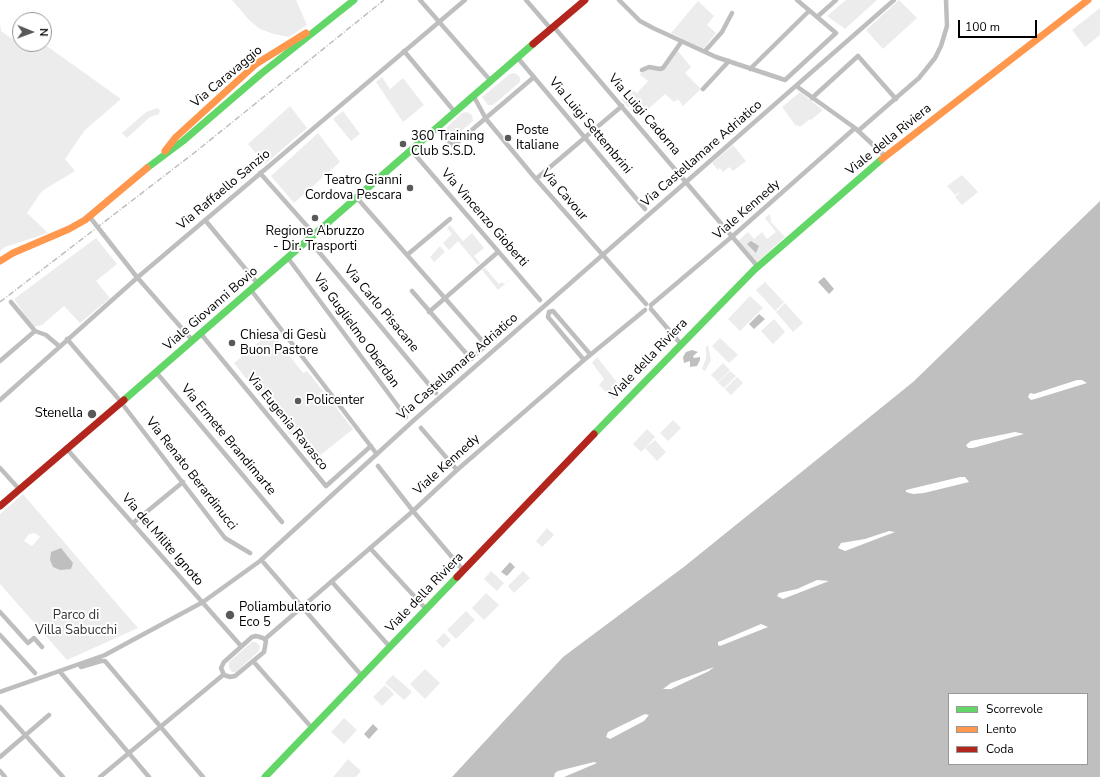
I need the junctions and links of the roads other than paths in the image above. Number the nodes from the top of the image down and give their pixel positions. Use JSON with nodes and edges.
{"nodes":[{"id":1,"x":354,"y":0,"type":"edge"},
{"id":2,"x":420,"y":0,"type":"edge"},
{"id":3,"x":466,"y":0,"type":"edge"},
{"id":4,"x":526,"y":0,"type":"edge"},
{"id":5,"x":585,"y":0,"type":"edge"},
{"id":6,"x":619,"y":0,"type":"edge"},
{"id":7,"x":797,"y":0,"type":"edge"},
{"id":8,"x":836,"y":0,"type":"edge"},
{"id":9,"x":894,"y":0,"type":"edge"},
{"id":10,"x":946,"y":0,"type":"edge"},
{"id":11,"x":1088,"y":0,"type":"edge"},
{"id":12,"x":809,"y":11,"type":"junction"},
{"id":13,"x":732,"y":13,"type":"dead end"},
{"id":14,"x":817,"y":17,"type":"junction"},
{"id":15,"x":439,"y":22,"type":"junction"},
{"id":16,"x":552,"y":28,"type":"junction"},
{"id":17,"x":682,"y":40,"type":"junction"},
{"id":18,"x":404,"y":51,"type":"junction"},
{"id":19,"x":705,"y":51,"type":"junction"},
{"id":20,"x":517,"y":57,"type":"junction"},
{"id":21,"x":729,"y":61,"type":"junction"},
{"id":22,"x":750,"y":68,"type":"junction"},
{"id":23,"x":642,"y":70,"type":"dead end"},
{"id":24,"x":534,"y":77,"type":"junction"},
{"id":25,"x":490,"y":80,"type":"junction"},
{"id":26,"x":799,"y":88,"type":"dead end"},
{"id":27,"x":703,"y":89,"type":"dead end"},
{"id":28,"x":473,"y":95,"type":"junction"},
{"id":29,"x":812,"y":98,"type":"junction"},
{"id":30,"x":896,"y":99,"type":"junction"},
{"id":31,"x":622,"y":106,"type":"junction"},
{"id":32,"x":454,"y":111,"type":"junction"},
{"id":33,"x":486,"y":119,"type":"junction"},
{"id":34,"x":436,"y":127,"type":"junction"},
{"id":35,"x":856,"y":130,"type":"junction"},
{"id":36,"x":585,"y":136,"type":"junction"},
{"id":37,"x":411,"y":150,"type":"junction"},
{"id":38,"x":885,"y":156,"type":"junction"},
{"id":39,"x":260,"y":173,"type":"junction"},
{"id":40,"x":536,"y":179,"type":"junction"},
{"id":41,"x":686,"y":182,"type":"junction"},
{"id":42,"x":357,"y":198,"type":"junction"},
{"id":43,"x":646,"y":209,"type":"dead end"},
{"id":44,"x":89,"y":218,"type":"junction"},
{"id":45,"x":450,"y":219,"type":"dead end"},
{"id":46,"x":206,"y":220,"type":"junction"},
{"id":47,"x":315,"y":235,"type":"junction"},
{"id":48,"x":732,"y":237,"type":"junction"},
{"id":49,"x":309,"y":240,"type":"junction"},
{"id":50,"x":498,"y":252,"type":"junction"},
{"id":51,"x":407,"y":255,"type":"junction"},
{"id":52,"x":602,"y":255,"type":"junction"},
{"id":53,"x":288,"y":258,"type":"junction"},
{"id":54,"x":0,"y":261,"type":"edge"},
{"id":55,"x":758,"y":267,"type":"junction"},
{"id":56,"x":138,"y":277,"type":"junction"},
{"id":57,"x":258,"y":284,"type":"junction"},
{"id":58,"x":251,"y":290,"type":"junction"},
{"id":59,"x":412,"y":291,"type":"dead end"},
{"id":60,"x":444,"y":299,"type":"junction"},
{"id":61,"x":540,"y":300,"type":"dead end"},
{"id":62,"x":11,"y":302,"type":"dead end"},
{"id":63,"x":645,"y":307,"type":"junction"},
{"id":64,"x":651,"y":307,"type":"junction"},
{"id":65,"x":430,"y":312,"type":"junction"},
{"id":66,"x":35,"y":331,"type":"junction"},
{"id":67,"x":202,"y":334,"type":"junction"},
{"id":68,"x":67,"y":339,"type":"junction"},
{"id":69,"x":193,"y":341,"type":"junction"},
{"id":70,"x":680,"y":343,"type":"junction"},
{"id":71,"x":59,"y":346,"type":"junction"},
{"id":72,"x":590,"y":354,"type":"junction"},
{"id":73,"x":584,"y":360,"type":"junction"},
{"id":74,"x":0,"y":361,"type":"edge"},
{"id":75,"x":156,"y":372,"type":"junction"},
{"id":76,"x":436,"y":393,"type":"dead end"},
{"id":77,"x":0,"y":400,"type":"edge"},
{"id":78,"x":121,"y":402,"type":"junction"},
{"id":79,"x":406,"y":417,"type":"dead end"},
{"id":80,"x":421,"y":428,"type":"dead end"},
{"id":81,"x":371,"y":446,"type":"junction"},
{"id":82,"x":66,"y":448,"type":"junction"},
{"id":83,"x":376,"y":453,"type":"junction"},
{"id":84,"x":378,"y":466,"type":"dead end"},
{"id":85,"x":0,"y":468,"type":"edge"},
{"id":86,"x":457,"y":470,"type":"junction"},
{"id":87,"x":183,"y":482,"type":"junction"},
{"id":88,"x":19,"y":489,"type":"junction"},
{"id":89,"x":0,"y":506,"type":"edge"},
{"id":90,"x":413,"y":511,"type":"junction"},
{"id":91,"x":282,"y":522,"type":"dead end"},
{"id":92,"x":133,"y":523,"type":"junction"},
{"id":93,"x":370,"y":548,"type":"junction"},
{"id":94,"x":250,"y":553,"type":"dead end"},
{"id":95,"x":264,"y":563,"type":"dead end"},
{"id":96,"x":463,"y":570,"type":"junction"},
{"id":97,"x":332,"y":582,"type":"junction"},
{"id":98,"x":203,"y":602,"type":"junction"},
{"id":99,"x":302,"y":607,"type":"junction"},
{"id":100,"x":426,"y":609,"type":"junction"},
{"id":101,"x":0,"y":612,"type":"edge"},
{"id":102,"x":0,"y":636,"type":"edge"},
{"id":103,"x":265,"y":639,"type":"junction"},
{"id":104,"x":241,"y":646,"type":"junction"},
{"id":105,"x":42,"y":647,"type":"dead end"},
{"id":106,"x":390,"y":647,"type":"junction"},
{"id":107,"x":253,"y":661,"type":"junction"},
{"id":108,"x":35,"y":672,"type":"dead end"},
{"id":109,"x":61,"y":673,"type":"junction"},
{"id":110,"x":224,"y":675,"type":"junction"},
{"id":111,"x":362,"y":676,"type":"junction"},
{"id":112,"x":0,"y":694,"type":"edge"},
{"id":113,"x":0,"y":707,"type":"edge"},
{"id":114,"x":48,"y":715,"type":"dead end"},
{"id":115,"x":160,"y":726,"type":"junction"},
{"id":116,"x":312,"y":728,"type":"junction"},
{"id":117,"x":25,"y":734,"type":"junction"},
{"id":118,"x":129,"y":753,"type":"junction"},
{"id":119,"x":0,"y":757,"type":"edge"},
{"id":120,"x":0,"y":771,"type":"edge"},
{"id":121,"x":5,"y":777,"type":"edge"},
{"id":122,"x":63,"y":777,"type":"edge"},
{"id":123,"x":100,"y":777,"type":"edge"},
{"id":124,"x":149,"y":777,"type":"edge"},
{"id":125,"x":203,"y":777,"type":"edge"},
{"id":126,"x":265,"y":777,"type":"edge"}],
"edges":[{"from":1,"to":44,"type":"street","name":"Via Caravaggio"},
{"from":2,"to":15,"type":"street"},
{"from":3,"to":15,"type":"street","name":"Via Raffaello Sanzio"},
{"from":4,"to":16,"type":"street","name":"Via Luigi Cadorna"},
{"from":5,"to":16,"type":"street","name":"Viale Giovanni Bovio"},
{"from":6,"to":17,"type":"street"},
{"from":7,"to":12,"type":"street"},
{"from":8,"to":14,"type":"street"},
{"from":9,"to":41,"type":"street","name":"Via Castellamare Adriatico"},
{"from":10,"to":30,"type":"street","name":"Viale Kennedy"},
{"from":11,"to":38,"type":"street","name":"Viale della Riviera"},
{"from":12,"to":14,"type":"street"},
{"from":12,"to":22,"type":"street"},
{"from":13,"to":19,"type":"street"},
{"from":14,"to":22,"type":"street"},
{"from":15,"to":18,"type":"street","name":"Via Raffaello Sanzio"},
{"from":15,"to":25,"type":"street"},
{"from":16,"to":20,"type":"street","name":"Viale Giovanni Bovio"},
{"from":16,"to":31,"type":"street","name":"Via Luigi Cadorna"},
{"from":17,"to":19,"type":"street"},
{"from":17,"to":23,"type":"street"},
{"from":18,"to":32,"type":"street"},
{"from":18,"to":39,"type":"street","name":"Via Raffaello Sanzio"},
{"from":19,"to":21,"type":"street"},
{"from":20,"to":24,"type":"street","name":"Via Luigi Settembrini"},
{"from":20,"to":25,"type":"street","name":"Viale Giovanni Bovio"},
{"from":21,"to":22,"type":"street"},
{"from":21,"to":27,"type":"street"},
{"from":24,"to":33,"type":"street"},
{"from":24,"to":36,"type":"street","name":"Via Luigi Settembrini"},
{"from":25,"to":28,"type":"street","name":"Viale Giovanni Bovio"},
{"from":26,"to":29,"type":"street"},
{"from":28,"to":32,"type":"street","name":"Viale Giovanni Bovio"},
{"from":28,"to":33,"type":"street","name":"Via Cavour"},
{"from":29,"to":30,"type":"street"},
{"from":29,"to":35,"type":"street"},
{"from":30,"to":35,"type":"street","name":"Viale Kennedy"},
{"from":31,"to":36,"type":"street"},
{"from":31,"to":41,"type":"street","name":"Via Luigi Cadorna"},
{"from":32,"to":34,"type":"street","name":"Viale Giovanni Bovio"},
{"from":33,"to":34,"type":"street"},
{"from":33,"to":40,"type":"street","name":"Via Cavour"},
{"from":34,"to":37,"type":"street","name":"Viale Giovanni Bovio"},
{"from":35,"to":38,"type":"street"},
{"from":35,"to":48,"type":"street","name":"Viale Kennedy"},
{"from":36,"to":40,"type":"street"},
{"from":36,"to":43,"type":"street","name":"Via Luigi Settembrini"},
{"from":37,"to":42,"type":"street","name":"Viale Giovanni Bovio"},
{"from":37,"to":50,"type":"street","name":"Via Vincenzo Gioberti"},
{"from":38,"to":55,"type":"street","name":"Viale della Riviera"},
{"from":39,"to":46,"type":"street","name":"Via Raffaello Sanzio"},
{"from":39,"to":47,"type":"street"},
{"from":40,"to":52,"type":"street","name":"Via Cavour"},
{"from":41,"to":48,"type":"street","name":"Via Luigi Cadorna"},
{"from":41,"to":52,"type":"street","name":"Via Castellamare Adriatico"},
{"from":42,"to":47,"type":"street","name":"Viale Giovanni Bovio"},
{"from":42,"to":51,"type":"street"},
{"from":44,"to":54,"type":"street","name":"Via Caravaggio"},
{"from":44,"to":56,"type":"street"},
{"from":45,"to":51,"type":"street"},
{"from":46,"to":56,"type":"street","name":"Via Raffaello Sanzio"},
{"from":46,"to":57,"type":"street"},
{"from":47,"to":49,"type":"street","name":"Viale Giovanni Bovio"},
{"from":48,"to":55,"type":"street","name":"Via Luigi Cadorna"},
{"from":48,"to":64,"type":"street","name":"Viale Kennedy"},
{"from":49,"to":53,"type":"street","name":"Viale Giovanni Bovio"},
{"from":49,"to":76,"type":"street","name":"Via Carlo Pisacane"},
{"from":50,"to":60,"type":"street"},
{"from":50,"to":61,"type":"street","name":"Via Vincenzo Gioberti"},
{"from":51,"to":60,"type":"street"},
{"from":52,"to":63,"type":"street","name":"Via Cavour"},
{"from":52,"to":83,"type":"street","name":"Via Castellamare Adriatico"},
{"from":53,"to":57,"type":"street","name":"Viale Giovanni Bovio"},
{"from":53,"to":79,"type":"street","name":"Via Guglielmo Oberdan"},
{"from":55,"to":70,"type":"street","name":"Viale della Riviera"},
{"from":56,"to":68,"type":"street","name":"Via Raffaello Sanzio"},
{"from":56,"to":69,"type":"street"},
{"from":57,"to":58,"type":"street","name":"Viale Giovanni Bovio"},
{"from":58,"to":67,"type":"street","name":"Viale Giovanni Bovio"},
{"from":58,"to":81,"type":"street"},
{"from":59,"to":65,"type":"street"},
{"from":60,"to":65,"type":"street"},
{"from":60,"to":65,"type":"street"},
{"from":62,"to":66,"type":"street"},
{"from":63,"to":64,"type":"street"},
{"from":63,"to":72,"type":"street","name":"Viale Kennedy"},
{"from":64,"to":70,"type":"street"},
{"from":66,"to":71,"type":"street"},
{"from":66,"to":74,"type":"street"},
{"from":67,"to":69,"type":"street","name":"Viale Giovanni Bovio"},
{"from":67,"to":81,"type":"street","name":"Via Eugenia Ravasco"},
{"from":68,"to":71,"type":"street","name":"Via Raffaello Sanzio"},
{"from":68,"to":78,"type":"street","name":"Via Renato Berardinucci"},
{"from":69,"to":75,"type":"street","name":"Viale Giovanni Bovio"},
{"from":70,"to":96,"type":"street","name":"Viale della Riviera"},
{"from":71,"to":77,"type":"street","name":"Via Raffaello Sanzio"},
{"from":72,"to":73,"type":"street","name":"Viale Kennedy"},
{"from":72,"to":73,"type":"street"},
{"from":73,"to":86,"type":"street","name":"Viale Kennedy"},
{"from":75,"to":78,"type":"street","name":"Viale Giovanni Bovio"},
{"from":75,"to":91,"type":"street","name":"Via Ermete Brandimarte"},
{"from":78,"to":82,"type":"street","name":"Viale Giovanni Bovio"},
{"from":78,"to":87,"type":"street","name":"Via Renato Berardinucci"},
{"from":80,"to":86,"type":"street"},
{"from":81,"to":83,"type":"street"},
{"from":82,"to":88,"type":"street","name":"Viale Giovanni Bovio"},
{"from":82,"to":92,"type":"street","name":"Via del Milite Ignoto"},
{"from":83,"to":98,"type":"street","name":"Via Castellamare Adriatico"},
{"from":84,"to":90,"type":"street"},
{"from":85,"to":88,"type":"street"},
{"from":86,"to":90,"type":"street","name":"Viale Kennedy"},
{"from":87,"to":92,"type":"street"},
{"from":87,"to":94,"type":"street","name":"Via Renato Berardinucci"},
{"from":88,"to":89,"type":"street","name":"Viale Giovanni Bovio"},
{"from":90,"to":93,"type":"street","name":"Viale Kennedy"},
{"from":90,"to":96,"type":"street"},
{"from":92,"to":98,"type":"street","name":"Via del Milite Ignoto"},
{"from":93,"to":97,"type":"street","name":"Viale Kennedy"},
{"from":93,"to":100,"type":"street"},
{"from":95,"to":99,"type":"street"},
{"from":96,"to":100,"type":"street","name":"Viale della Riviera"},
{"from":97,"to":99,"type":"street","name":"Viale Kennedy"},
{"from":97,"to":106,"type":"street"},
{"from":98,"to":104,"type":"street","name":"Via del Milite Ignoto"},
{"from":98,"to":112,"type":"street","name":"Via Castellamare Adriatico"},
{"from":99,"to":103,"type":"street","name":"Viale Kennedy"},
{"from":99,"to":111,"type":"street"},
{"from":100,"to":106,"type":"street","name":"Viale della Riviera"},
{"from":101,"to":105,"type":"street"},
{"from":102,"to":108,"type":"street"},
{"from":103,"to":104,"type":"street"},
{"from":103,"to":107,"type":"street"},
{"from":104,"to":110,"type":"street"},
{"from":106,"to":111,"type":"street","name":"Viale della Riviera"},
{"from":107,"to":110,"type":"street"},
{"from":107,"to":116,"type":"street"},
{"from":109,"to":112,"type":"street"},
{"from":109,"to":115,"type":"street"},
{"from":109,"to":118,"type":"street"},
{"from":110,"to":115,"type":"street"},
{"from":111,"to":116,"type":"street","name":"Viale della Riviera"},
{"from":113,"to":117,"type":"street"},
{"from":114,"to":117,"type":"street"},
{"from":115,"to":118,"type":"street"},
{"from":115,"to":125,"type":"street"},
{"from":116,"to":126,"type":"street","name":"Viale della Riviera"},
{"from":117,"to":119,"type":"street"},
{"from":117,"to":122,"type":"street"},
{"from":118,"to":123,"type":"street"},
{"from":118,"to":124,"type":"street"},
{"from":120,"to":121,"type":"street"}]}
